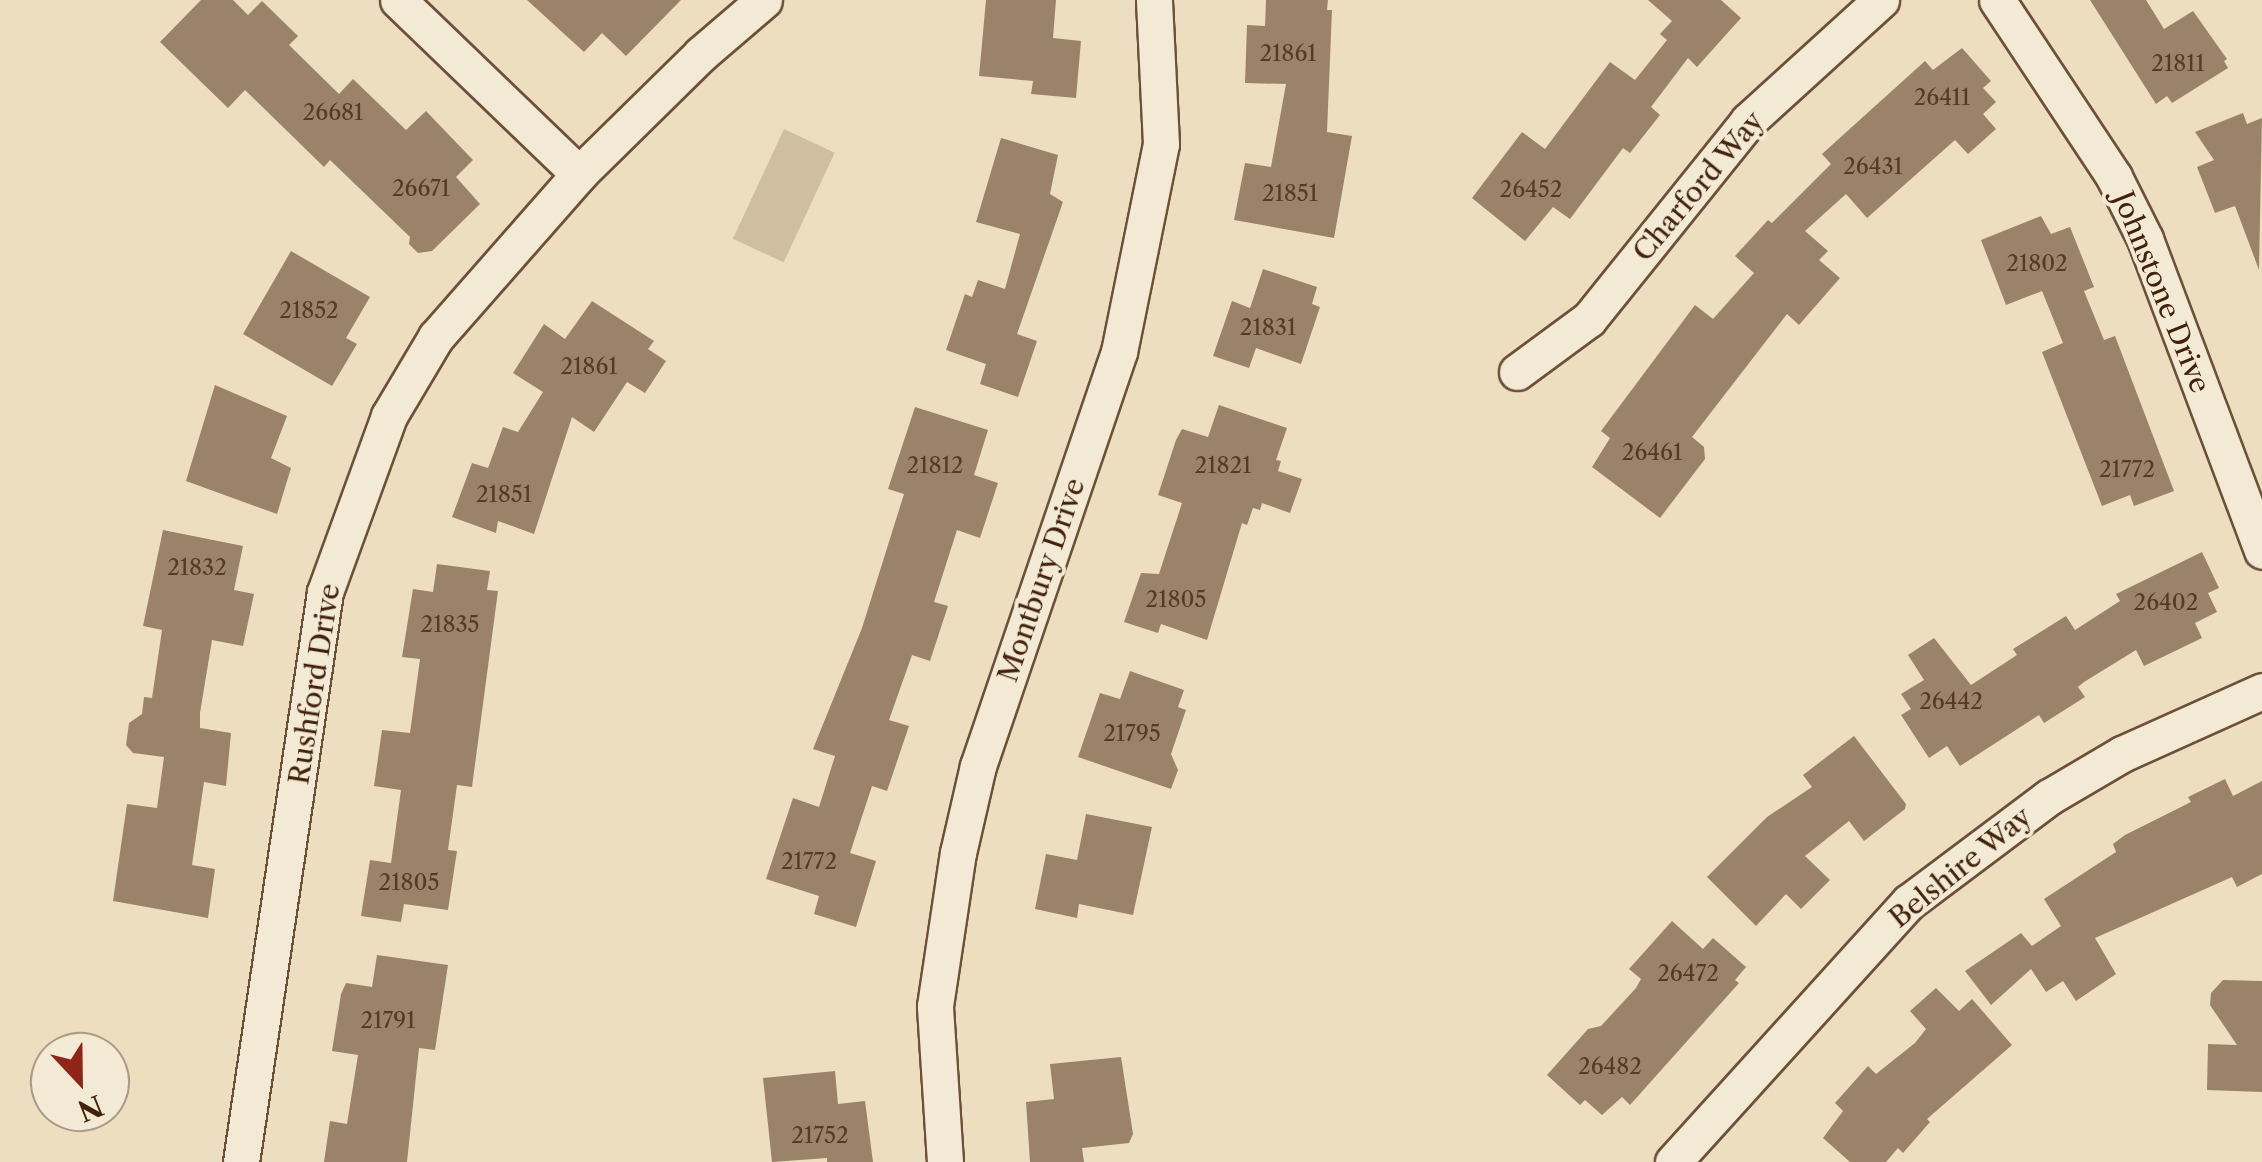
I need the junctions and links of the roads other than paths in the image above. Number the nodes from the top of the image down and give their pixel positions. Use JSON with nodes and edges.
{"nodes":[{"id":1,"x":398,"y":0,"type":"edge"},
{"id":2,"x":764,"y":0,"type":"edge"},
{"id":3,"x":1154,"y":0,"type":"edge"},
{"id":4,"x":1881,"y":0,"type":"edge"},
{"id":5,"x":1997,"y":0,"type":"edge"},
{"id":6,"x":580,"y":174,"type":"junction"},
{"id":7,"x":1517,"y":372,"type":"dead end"},
{"id":8,"x":2262,"y":550,"type":"edge"},
{"id":9,"x":2262,"y":691,"type":"edge"},
{"id":10,"x":242,"y":1162,"type":"edge"},
{"id":11,"x":946,"y":1162,"type":"edge"},
{"id":12,"x":1674,"y":1162,"type":"edge"}],
"edges":[{"from":1,"to":6,"type":"street"},
{"from":2,"to":6,"type":"street","name":"Rushford Drive"},
{"from":3,"to":11,"type":"street","name":"Montbury Drive"},
{"from":4,"to":7,"type":"street","name":"Charford Way"},
{"from":5,"to":8,"type":"street","name":"Johnstone Drive"},
{"from":6,"to":10,"type":"street","name":"Rushford Drive"},
{"from":9,"to":12,"type":"street","name":"Belshire Way"}]}
